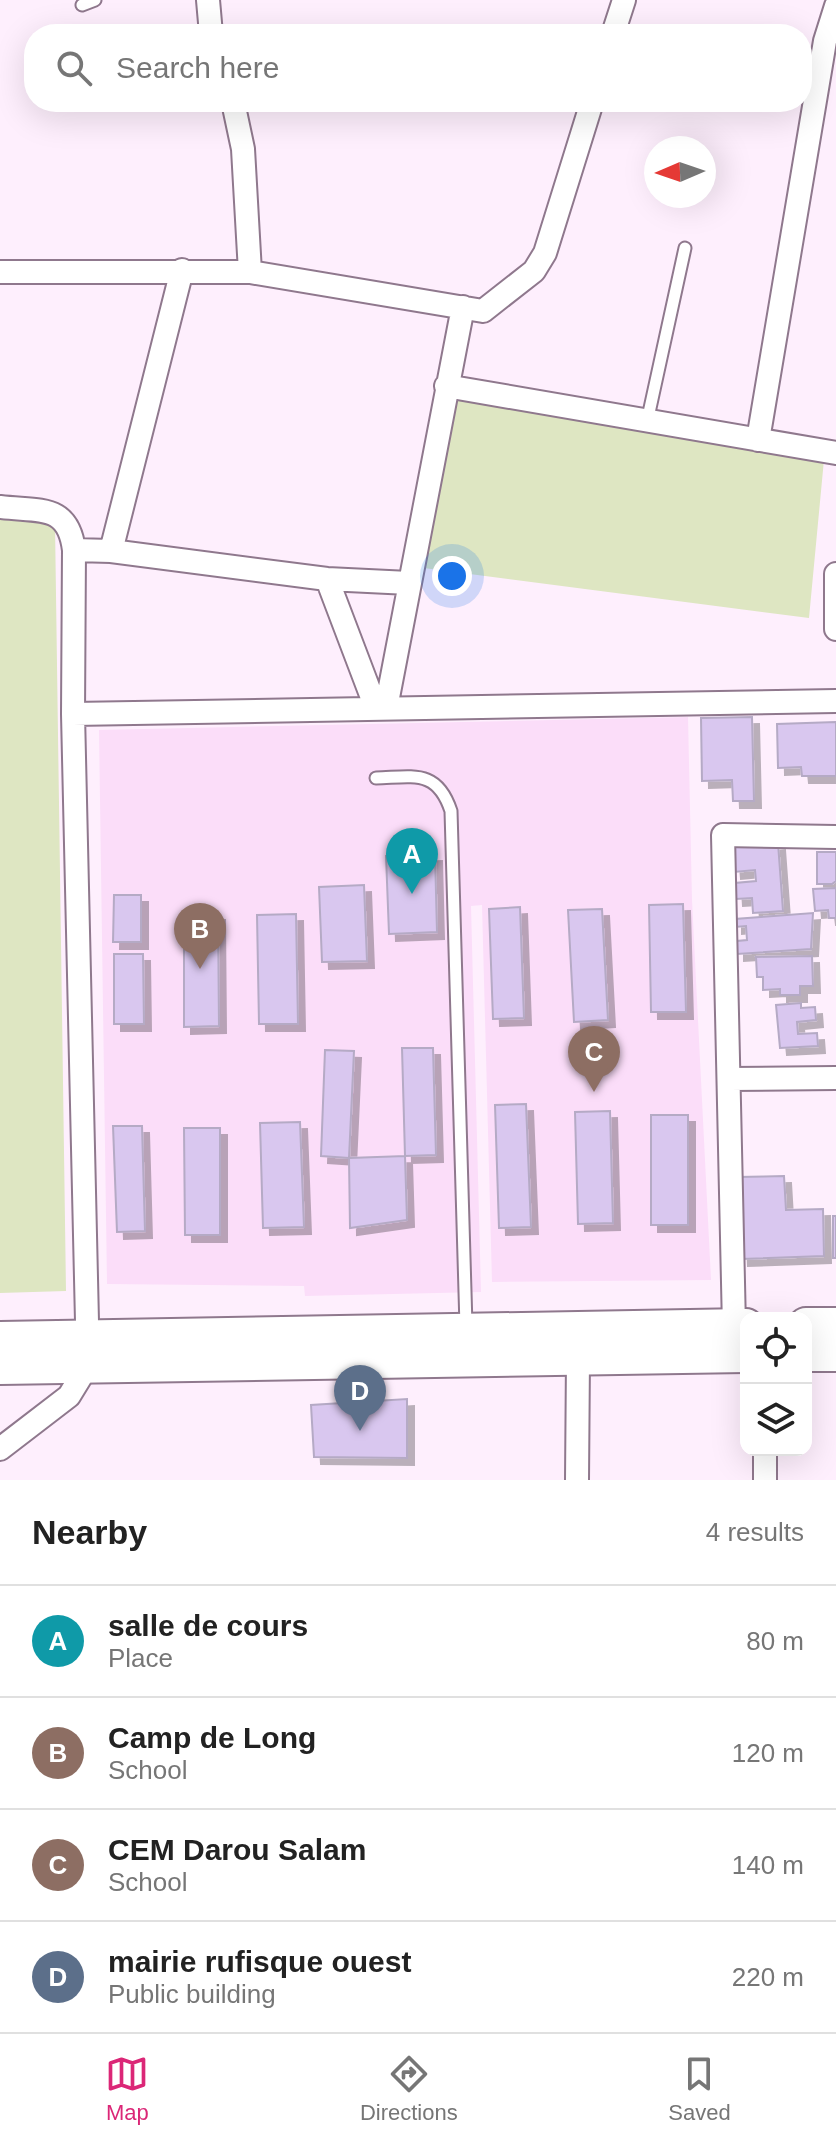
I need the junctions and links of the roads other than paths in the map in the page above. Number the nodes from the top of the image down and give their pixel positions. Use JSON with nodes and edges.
{"nodes":[{"id":1,"x":95,"y":0,"type":"edge"},
{"id":2,"x":208,"y":0,"type":"edge"},
{"id":3,"x":624,"y":0,"type":"edge"},
{"id":4,"x":82,"y":5,"type":"dead end"},
{"id":5,"x":836,"y":6,"type":"edge"},
{"id":6,"x":210,"y":24,"type":"edge"},
{"id":7,"x":616,"y":24,"type":"edge"},
{"id":8,"x":235,"y":112,"type":"edge"},
{"id":9,"x":589,"y":112,"type":"edge"},
{"id":10,"x":685,"y":248,"type":"dead end"},
{"id":11,"x":182,"y":270,"type":"junction"},
{"id":12,"x":0,"y":272,"type":"edge"},
{"id":13,"x":250,"y":272,"type":"junction"},
{"id":14,"x":463,"y":307,"type":"junction"},
{"id":15,"x":446,"y":386,"type":"junction"},
{"id":16,"x":647,"y":423,"type":"junction"},
{"id":17,"x":758,"y":440,"type":"junction"},
{"id":18,"x":836,"y":453,"type":"edge"},
{"id":19,"x":0,"y":507,"type":"edge"},
{"id":20,"x":74,"y":550,"type":"junction"},
{"id":21,"x":111,"y":551,"type":"junction"},
{"id":22,"x":836,"y":574,"type":"edge"},
{"id":23,"x":327,"y":579,"type":"junction"},
{"id":24,"x":409,"y":583,"type":"junction"},
{"id":25,"x":835,"y":601,"type":"edge"},
{"id":26,"x":836,"y":629,"type":"edge"},
{"id":27,"x":836,"y":701,"type":"edge"},
{"id":28,"x":381,"y":708,"type":"junction"},
{"id":29,"x":73,"y":714,"type":"junction"},
{"id":30,"x":376,"y":778,"type":"dead end"},
{"id":31,"x":836,"y":837,"type":"edge"},
{"id":32,"x":836,"y":1078,"type":"edge"},
{"id":33,"x":729,"y":1079,"type":"junction"},
{"id":34,"x":741,"y":1312,"type":"edge"},
{"id":35,"x":812,"y":1325,"type":"edge"},
{"id":36,"x":836,"y":1325,"type":"edge"},
{"id":37,"x":466,"y":1331,"type":"junction"},
{"id":38,"x":740,"y":1336,"type":"edge"},
{"id":39,"x":740,"y":1336,"type":"edge"},
{"id":40,"x":0,"y":1339,"type":"edge"},
{"id":41,"x":87,"y":1352,"type":"junction"},
{"id":42,"x":812,"y":1354,"type":"edge"},
{"id":43,"x":836,"y":1354,"type":"edge"},
{"id":44,"x":578,"y":1358,"type":"junction"},
{"id":45,"x":0,"y":1367,"type":"edge"},
{"id":46,"x":0,"y":1449,"type":"edge"},
{"id":47,"x":765,"y":1456,"type":"edge"},
{"id":48,"x":577,"y":1480,"type":"edge"},
{"id":49,"x":765,"y":1480,"type":"edge"}],
"edges":[{"from":1,"to":4,"type":"lane"},
{"from":2,"to":6,"type":"street"},
{"from":3,"to":7,"type":"street"},
{"from":5,"to":17,"type":"street"},
{"from":8,"to":13,"type":"street"},
{"from":9,"to":14,"type":"street"},
{"from":10,"to":16,"type":"lane"},
{"from":11,"to":12,"type":"street"},
{"from":11,"to":13,"type":"street"},
{"from":11,"to":21,"type":"street"},
{"from":13,"to":14,"type":"street"},
{"from":14,"to":15,"type":"street"},
{"from":15,"to":16,"type":"street"},
{"from":15,"to":24,"type":"street"},
{"from":16,"to":17,"type":"street"},
{"from":17,"to":18,"type":"street"},
{"from":19,"to":20,"type":"street"},
{"from":20,"to":21,"type":"street"},
{"from":20,"to":29,"type":"street"},
{"from":21,"to":23,"type":"street"},
{"from":22,"to":25,"type":"street"},
{"from":23,"to":24,"type":"street"},
{"from":23,"to":28,"type":"street"},
{"from":24,"to":28,"type":"street"},
{"from":25,"to":26,"type":"street"},
{"from":27,"to":28,"type":"street"},
{"from":28,"to":29,"type":"street"},
{"from":29,"to":41,"type":"street"},
{"from":30,"to":37,"type":"lane"},
{"from":31,"to":33,"type":"street"},
{"from":32,"to":33,"type":"street"},
{"from":33,"to":34,"type":"street"},
{"from":35,"to":36,"type":"main road"},
{"from":37,"to":38,"type":"main road"},
{"from":37,"to":41,"type":"main road"},
{"from":39,"to":44,"type":"main road"},
{"from":40,"to":41,"type":"main road"},
{"from":41,"to":44,"type":"main road"},
{"from":41,"to":45,"type":"main road"},
{"from":41,"to":46,"type":"street"},
{"from":42,"to":43,"type":"main road"},
{"from":44,"to":48,"type":"street"},
{"from":47,"to":49,"type":"street"}]}
